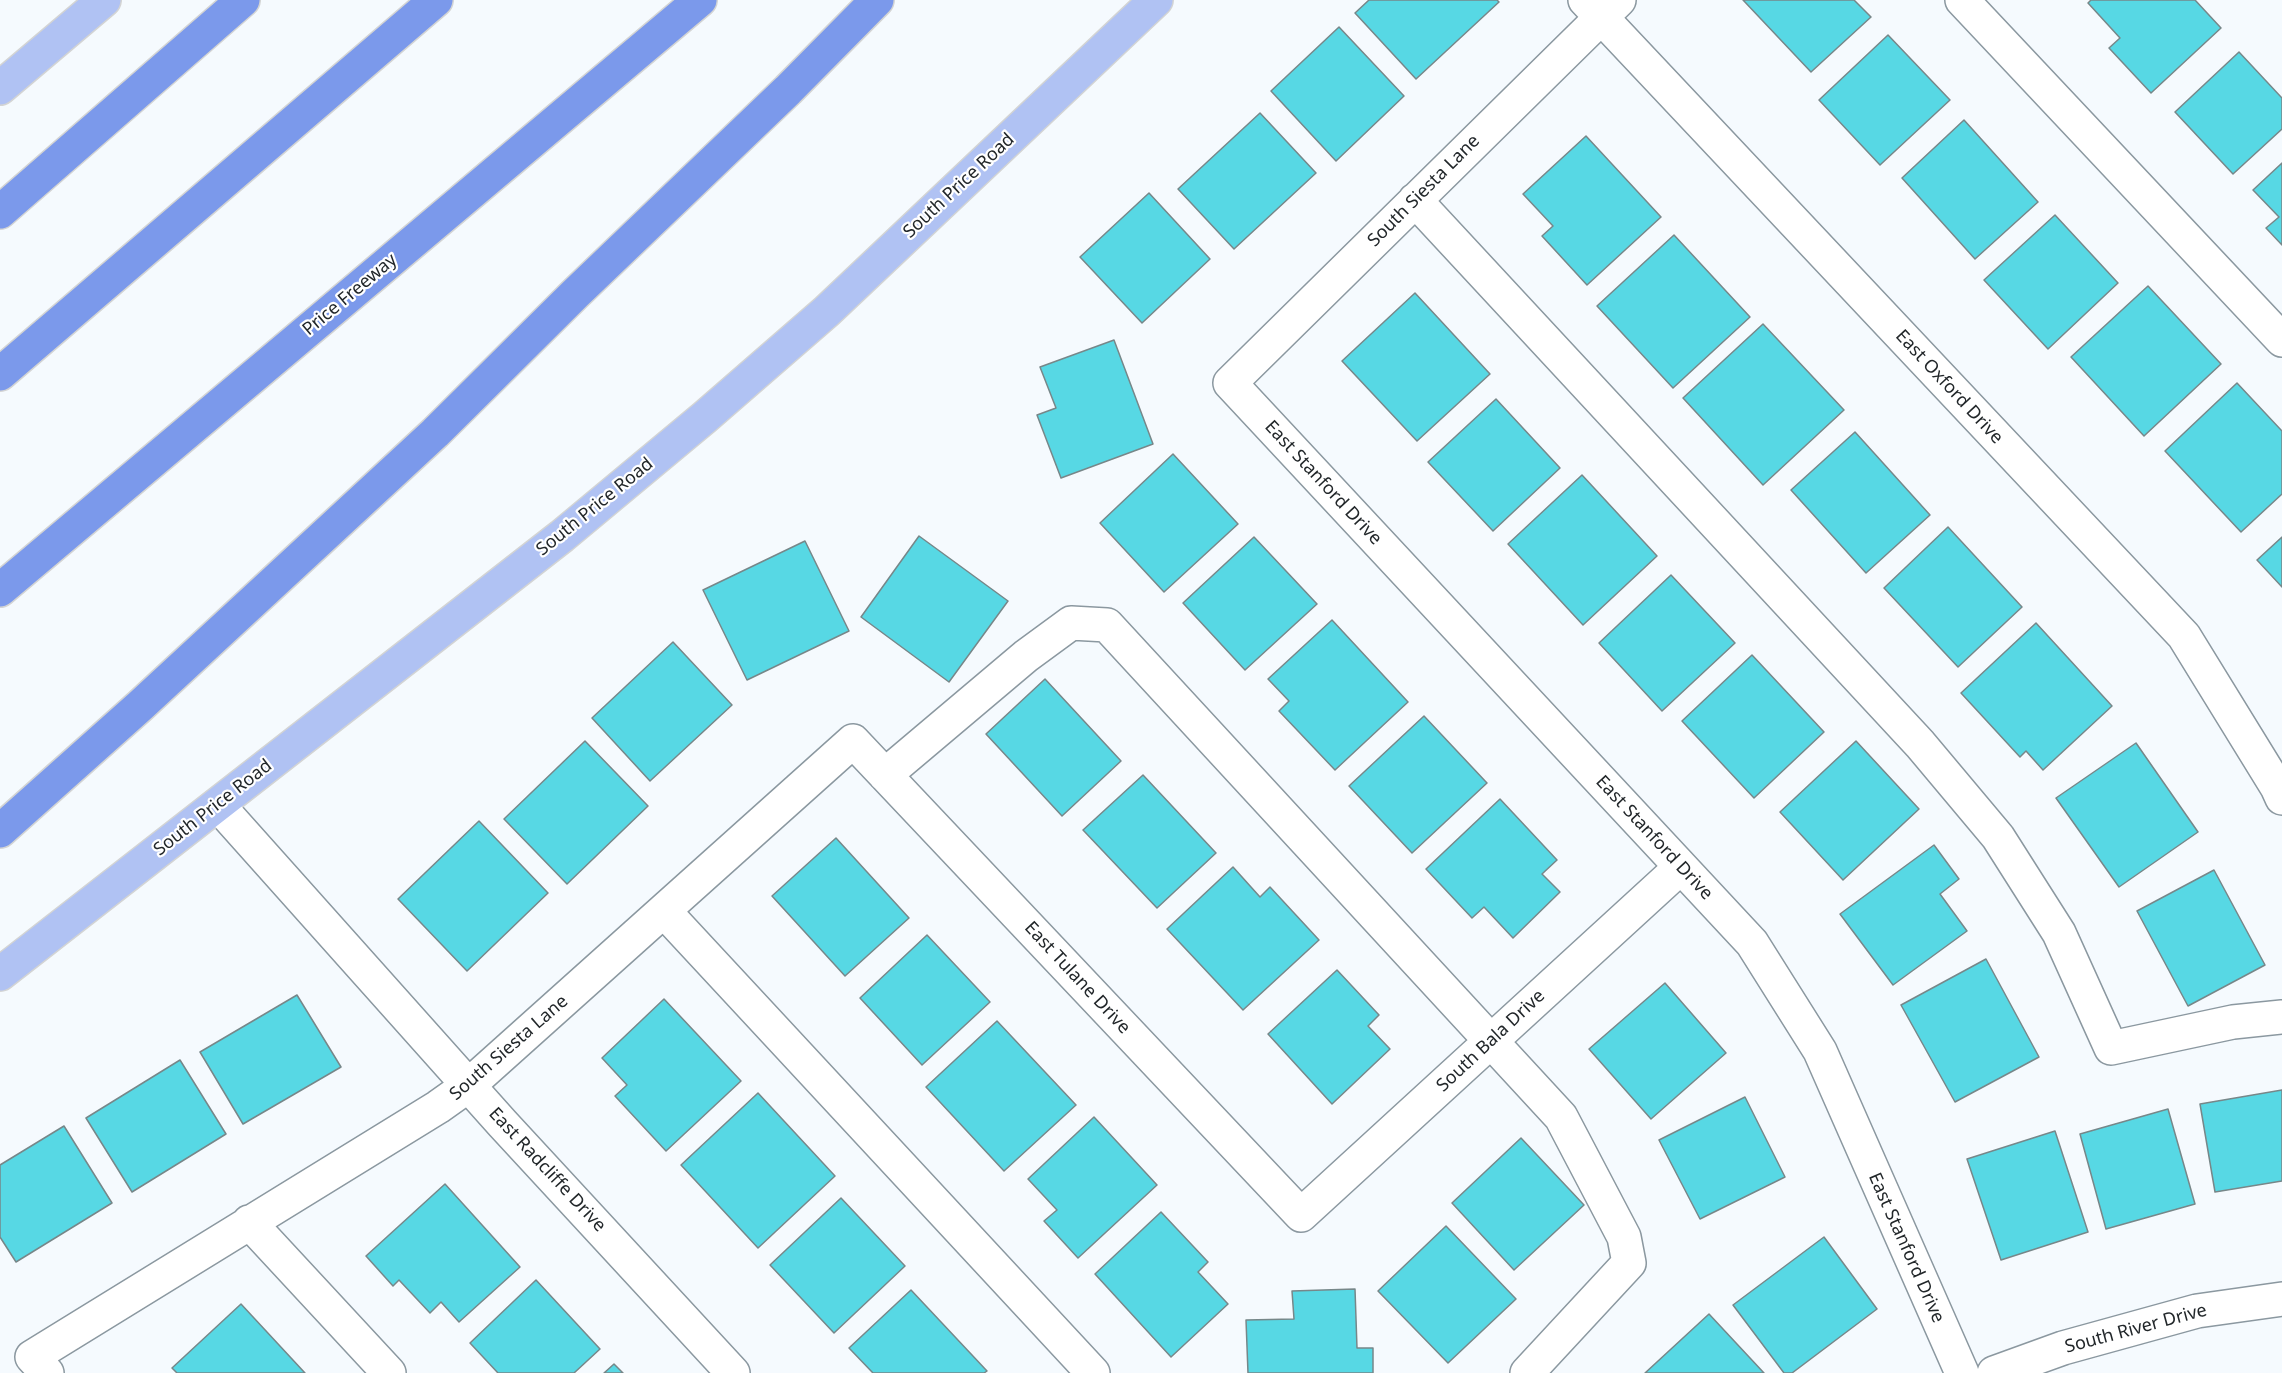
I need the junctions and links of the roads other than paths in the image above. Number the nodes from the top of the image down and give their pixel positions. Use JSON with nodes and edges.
{"nodes":[{"id":1,"x":104,"y":0,"type":"edge"},
{"id":2,"x":243,"y":0,"type":"edge"},
{"id":3,"x":436,"y":0,"type":"edge"},
{"id":4,"x":700,"y":0,"type":"edge"},
{"id":5,"x":877,"y":0,"type":"edge"},
{"id":6,"x":1156,"y":0,"type":"edge"},
{"id":7,"x":1962,"y":0,"type":"edge"},
{"id":8,"x":1601,"y":6,"type":"edge"},
{"id":9,"x":0,"y":88,"type":"edge"},
{"id":10,"x":1415,"y":200,"type":"junction"},
{"id":11,"x":0,"y":212,"type":"edge"},
{"id":12,"x":2282,"y":340,"type":"edge"},
{"id":13,"x":0,"y":374,"type":"edge"},
{"id":14,"x":1230,"y":383,"type":"joint"},
{"id":15,"x":0,"y":590,"type":"edge"},
{"id":16,"x":853,"y":741,"type":"joint"},
{"id":17,"x":885,"y":775,"type":"junction"},
{"id":18,"x":2282,"y":798,"type":"edge"},
{"id":19,"x":218,"y":805,"type":"junction"},
{"id":20,"x":0,"y":831,"type":"edge"},
{"id":21,"x":1681,"y":867,"type":"junction"},
{"id":22,"x":664,"y":911,"type":"junction"},
{"id":23,"x":0,"y":974,"type":"edge"},
{"id":24,"x":2282,"y":1017,"type":"edge"},
{"id":25,"x":1492,"y":1040,"type":"junction"},
{"id":26,"x":470,"y":1085,"type":"junction"},
{"id":27,"x":1301,"y":1215,"type":"joint"},
{"id":28,"x":249,"y":1222,"type":"junction"},
{"id":29,"x":2282,"y":1299,"type":"edge"},
{"id":30,"x":39,"y":1365,"type":"edge"},
{"id":31,"x":389,"y":1373,"type":"edge"},
{"id":32,"x":733,"y":1373,"type":"edge"},
{"id":33,"x":1093,"y":1373,"type":"edge"},
{"id":34,"x":1527,"y":1373,"type":"edge"},
{"id":35,"x":1962,"y":1373,"type":"edge"},
{"id":36,"x":1994,"y":1373,"type":"edge"}],
"edges":[{"from":1,"to":9,"type":"main road"},
{"from":2,"to":11,"type":"highway"},
{"from":3,"to":13,"type":"highway"},
{"from":4,"to":15,"type":"highway","name":"Price Freeway"},
{"from":5,"to":20,"type":"highway"},
{"from":6,"to":19,"type":"main road","name":"South Price Road"},
{"from":7,"to":12,"type":"street"},
{"from":8,"to":10,"type":"street","name":"South Siesta Lane"},
{"from":8,"to":18,"type":"street","name":"East Oxford Drive"},
{"from":10,"to":14,"type":"street","name":"South Siesta Lane"},
{"from":10,"to":24,"type":"street"},
{"from":14,"to":21,"type":"street","name":"East Stanford Drive"},
{"from":16,"to":17,"type":"street","name":"East Tulane Drive"},
{"from":16,"to":22,"type":"street","name":"South Siesta Lane"},
{"from":17,"to":25,"type":"street"},
{"from":17,"to":27,"type":"street","name":"East Tulane Drive"},
{"from":19,"to":23,"type":"main road","name":"South Price Road"},
{"from":19,"to":26,"type":"street","name":"East Radcliffe Drive"},
{"from":21,"to":25,"type":"street","name":"South Bala Drive"},
{"from":21,"to":35,"type":"street","name":"East Stanford Drive"},
{"from":22,"to":26,"type":"street","name":"South Siesta Lane"},
{"from":22,"to":33,"type":"street"},
{"from":25,"to":27,"type":"street","name":"South Bala Drive"},
{"from":25,"to":34,"type":"street"},
{"from":26,"to":28,"type":"street","name":"South Siesta Lane"},
{"from":26,"to":32,"type":"street","name":"East Radcliffe Drive"},
{"from":28,"to":30,"type":"street","name":"South Siesta Lane"},
{"from":28,"to":31,"type":"street"},
{"from":29,"to":36,"type":"street","name":"South River Drive"}]}
